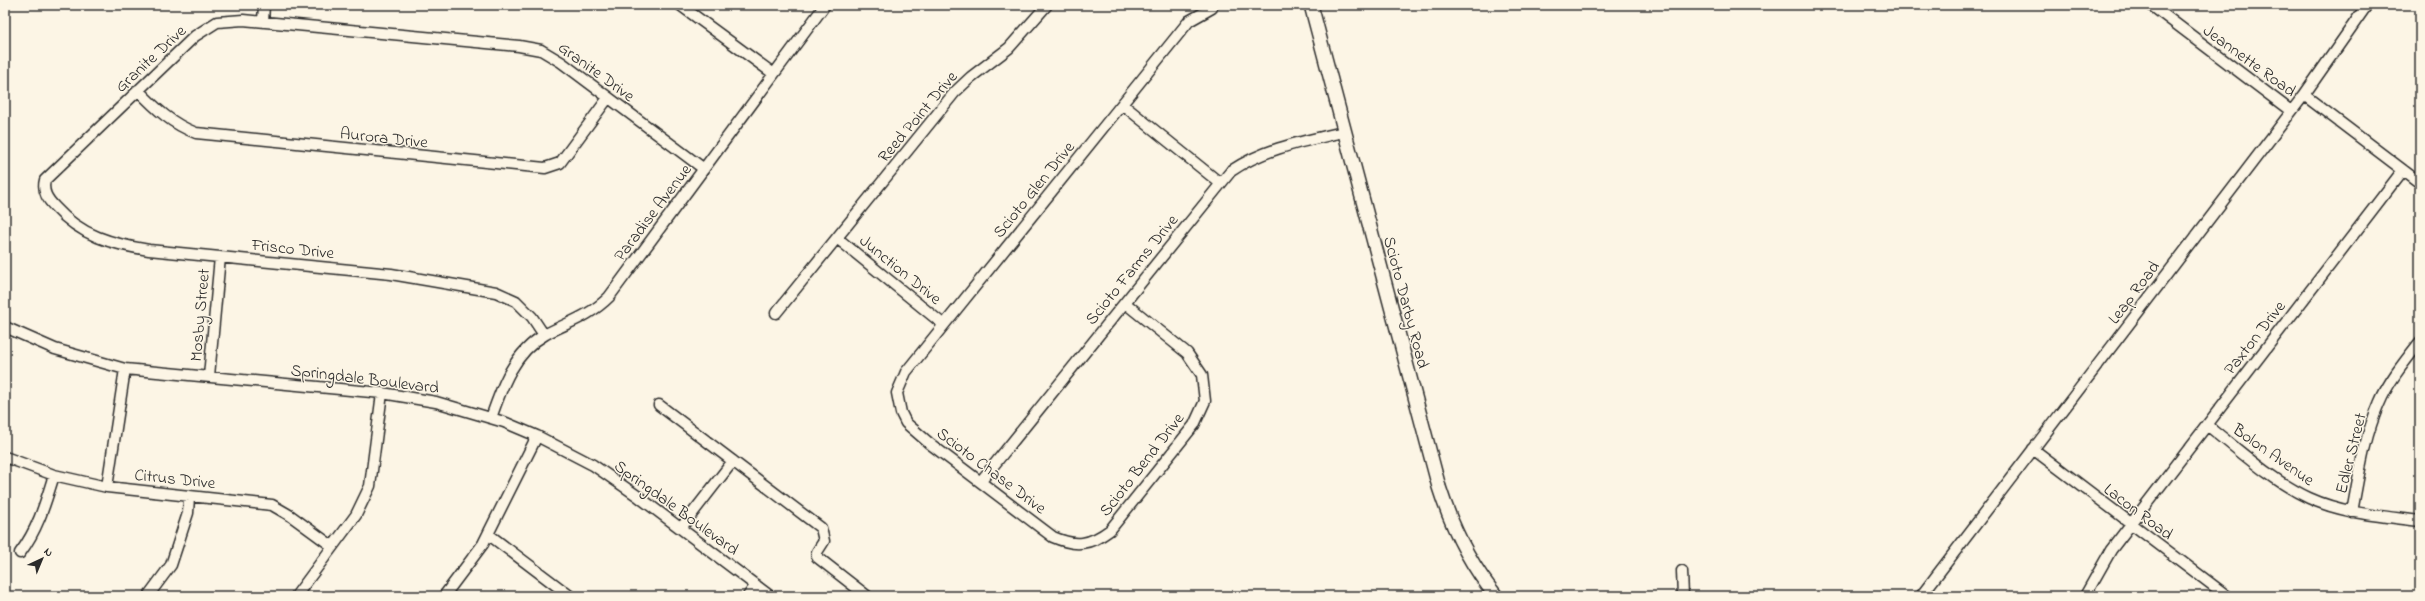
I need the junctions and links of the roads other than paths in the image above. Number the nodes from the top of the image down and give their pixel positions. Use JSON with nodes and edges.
{"nodes":[{"id":1,"x":264,"y":5,"type":"edge"},
{"id":2,"x":680,"y":5,"type":"edge"},
{"id":3,"x":824,"y":5,"type":"edge"},
{"id":4,"x":1047,"y":5,"type":"edge"},
{"id":5,"x":1311,"y":5,"type":"edge"},
{"id":6,"x":2151,"y":5,"type":"edge"},
{"id":7,"x":2364,"y":6,"type":"edge"},
{"id":8,"x":1212,"y":8,"type":"dead end"},
{"id":9,"x":263,"y":22,"type":"junction"},
{"id":10,"x":774,"y":74,"type":"junction"},
{"id":11,"x":138,"y":90,"type":"junction"},
{"id":12,"x":2304,"y":95,"type":"junction"},
{"id":13,"x":608,"y":98,"type":"junction"},
{"id":14,"x":1122,"y":104,"type":"junction"},
{"id":15,"x":2292,"y":111,"type":"junction"},
{"id":16,"x":1344,"y":132,"type":"junction"},
{"id":17,"x":704,"y":169,"type":"junction"},
{"id":18,"x":2403,"y":170,"type":"junction"},
{"id":19,"x":1220,"y":183,"type":"junction"},
{"id":20,"x":2420,"y":183,"type":"edge"},
{"id":21,"x":43,"y":188,"type":"joint"},
{"id":22,"x":837,"y":238,"type":"junction"},
{"id":23,"x":220,"y":257,"type":"junction"},
{"id":24,"x":1125,"y":303,"type":"junction"},
{"id":25,"x":776,"y":313,"type":"dead end"},
{"id":26,"x":944,"y":325,"type":"junction"},
{"id":27,"x":5,"y":327,"type":"edge"},
{"id":28,"x":544,"y":335,"type":"junction"},
{"id":29,"x":2420,"y":342,"type":"edge"},
{"id":30,"x":125,"y":370,"type":"junction"},
{"id":31,"x":209,"y":376,"type":"junction"},
{"id":32,"x":382,"y":393,"type":"junction"},
{"id":33,"x":897,"y":402,"type":"joint"},
{"id":34,"x":659,"y":405,"type":"dead end"},
{"id":35,"x":492,"y":418,"type":"junction"},
{"id":36,"x":2207,"y":425,"type":"junction"},
{"id":37,"x":537,"y":436,"type":"junction"},
{"id":38,"x":2034,"y":449,"type":"junction"},
{"id":39,"x":5,"y":457,"type":"edge"},
{"id":40,"x":733,"y":461,"type":"junction"},
{"id":41,"x":54,"y":475,"type":"junction"},
{"id":42,"x":981,"y":482,"type":"junction"},
{"id":43,"x":107,"y":486,"type":"junction"},
{"id":44,"x":189,"y":497,"type":"junction"},
{"id":45,"x":2352,"y":512,"type":"junction"},
{"id":46,"x":2420,"y":521,"type":"edge"},
{"id":47,"x":2130,"y":524,"type":"junction"},
{"id":48,"x":681,"y":528,"type":"junction"},
{"id":49,"x":488,"y":534,"type":"junction"},
{"id":50,"x":1083,"y":545,"type":"joint"},
{"id":51,"x":332,"y":546,"type":"junction"},
{"id":52,"x":20,"y":553,"type":"dead end"},
{"id":53,"x":1682,"y":571,"type":"dead end"},
{"id":54,"x":756,"y":586,"type":"junction"},
{"id":55,"x":148,"y":596,"type":"edge"},
{"id":56,"x":296,"y":596,"type":"edge"},
{"id":57,"x":444,"y":596,"type":"edge"},
{"id":58,"x":570,"y":596,"type":"edge"},
{"id":59,"x":748,"y":596,"type":"edge"},
{"id":60,"x":770,"y":596,"type":"edge"},
{"id":61,"x":867,"y":596,"type":"edge"},
{"id":62,"x":1496,"y":596,"type":"edge"},
{"id":63,"x":1683,"y":596,"type":"edge"},
{"id":64,"x":1921,"y":596,"type":"edge"},
{"id":65,"x":2085,"y":596,"type":"edge"},
{"id":66,"x":2227,"y":596,"type":"edge"}],
"edges":[{"from":1,"to":9,"type":"street"},
{"from":2,"to":10,"type":"street"},
{"from":3,"to":10,"type":"street","name":"Paradise Avenue"},
{"from":4,"to":22,"type":"street","name":"Reed Point Drive"},
{"from":5,"to":16,"type":"main road","name":"Scioto Darby Road"},
{"from":6,"to":15,"type":"street","name":"Jeannette Road"},
{"from":7,"to":12,"type":"street","name":"Leap Road"},
{"from":8,"to":14,"type":"street","name":"Scioto Glen Drive"},
{"from":9,"to":11,"type":"street","name":"Granite Drive"},
{"from":9,"to":13,"type":"street","name":"Granite Drive"},
{"from":10,"to":17,"type":"street","name":"Paradise Avenue"},
{"from":11,"to":13,"type":"street","name":"Aurora Drive"},
{"from":11,"to":21,"type":"street","name":"Granite Drive"},
{"from":12,"to":15,"type":"street","name":"Leap Road"},
{"from":12,"to":18,"type":"street"},
{"from":13,"to":17,"type":"street","name":"Granite Drive"},
{"from":14,"to":19,"type":"street"},
{"from":14,"to":26,"type":"street","name":"Scioto Glen Drive"},
{"from":15,"to":38,"type":"street","name":"Leap Road"},
{"from":16,"to":19,"type":"street","name":"Scioto Farms Drive"},
{"from":16,"to":62,"type":"main road","name":"Scioto Darby Road"},
{"from":17,"to":28,"type":"street","name":"Paradise Avenue"},
{"from":18,"to":20,"type":"street"},
{"from":18,"to":36,"type":"street","name":"Paxton Drive"},
{"from":19,"to":24,"type":"street","name":"Scioto Farms Drive"},
{"from":21,"to":23,"type":"street","name":"Frisco Drive"},
{"from":22,"to":25,"type":"street","name":"Reed Point Drive"},
{"from":22,"to":26,"type":"street","name":"Junction Drive"},
{"from":23,"to":28,"type":"street","name":"Frisco Drive"},
{"from":23,"to":31,"type":"street","name":"Mosby Street"},
{"from":24,"to":42,"type":"street","name":"Scioto Farms Drive"},
{"from":24,"to":50,"type":"street","name":"Scioto Bend Drive"},
{"from":26,"to":33,"type":"street","name":"Scioto Glen Drive"},
{"from":27,"to":30,"type":"street","name":"Springdale Boulevard"},
{"from":28,"to":35,"type":"street","name":"Paradise Avenue"},
{"from":29,"to":45,"type":"street","name":"Edler Street"},
{"from":30,"to":31,"type":"street","name":"Springdale Boulevard"},
{"from":30,"to":43,"type":"street"},
{"from":31,"to":32,"type":"street","name":"Springdale Boulevard"},
{"from":32,"to":35,"type":"street","name":"Springdale Boulevard"},
{"from":32,"to":51,"type":"street"},
{"from":33,"to":42,"type":"street","name":"Scioto Chase Drive"},
{"from":34,"to":40,"type":"street"},
{"from":35,"to":37,"type":"street","name":"Springdale Boulevard"},
{"from":36,"to":45,"type":"street","name":"Bolon Avenue"},
{"from":36,"to":47,"type":"street","name":"Paxton Drive"},
{"from":37,"to":48,"type":"street","name":"Springdale Boulevard"},
{"from":37,"to":49,"type":"street"},
{"from":38,"to":47,"type":"street","name":"Lacon Road"},
{"from":38,"to":64,"type":"street","name":"Leap Road"},
{"from":39,"to":41,"type":"street","name":"Citrus Drive"},
{"from":40,"to":48,"type":"street"},
{"from":40,"to":61,"type":"street"},
{"from":41,"to":43,"type":"street","name":"Citrus Drive"},
{"from":41,"to":52,"type":"street"},
{"from":42,"to":50,"type":"street","name":"Scioto Chase Drive"},
{"from":43,"to":44,"type":"street","name":"Citrus Drive"},
{"from":44,"to":51,"type":"street","name":"Citrus Drive"},
{"from":44,"to":55,"type":"street"},
{"from":45,"to":46,"type":"street","name":"Bolon Avenue"},
{"from":47,"to":65,"type":"street","name":"Paxton Drive"},
{"from":47,"to":66,"type":"street","name":"Lacon Road"},
{"from":48,"to":54,"type":"street","name":"Springdale Boulevard"},
{"from":49,"to":57,"type":"street"},
{"from":49,"to":58,"type":"street"},
{"from":51,"to":56,"type":"street"},
{"from":53,"to":63,"type":"street"},
{"from":54,"to":59,"type":"street"},
{"from":54,"to":60,"type":"street","name":"Springdale Boulevard"}]}
